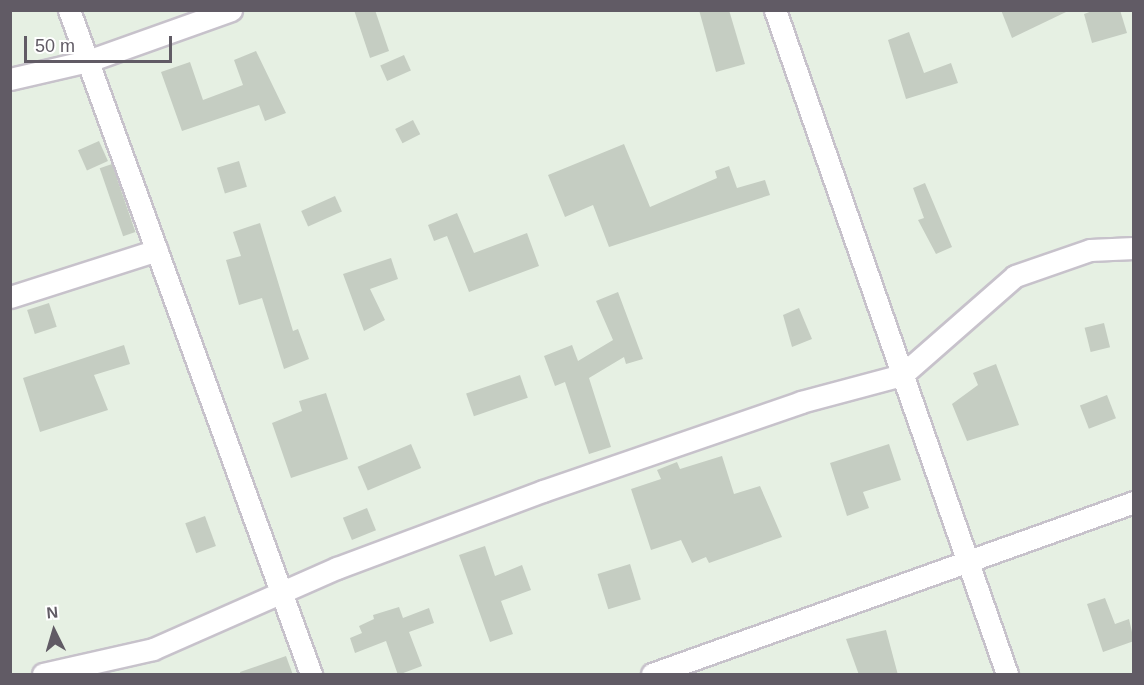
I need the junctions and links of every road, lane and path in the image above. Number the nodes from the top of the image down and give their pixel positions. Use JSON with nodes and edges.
{"nodes":[{"id":1,"x":69,"y":10,"type":"edge"},
{"id":2,"x":231,"y":10,"type":"edge"},
{"id":3,"x":775,"y":10,"type":"edge"},
{"id":4,"x":88,"y":61,"type":"junction"},
{"id":5,"x":10,"y":79,"type":"edge"},
{"id":6,"x":1134,"y":248,"type":"edge"},
{"id":7,"x":157,"y":250,"type":"junction"},
{"id":8,"x":10,"y":297,"type":"edge"},
{"id":9,"x":902,"y":375,"type":"junction"},
{"id":10,"x":1134,"y":502,"type":"edge"},
{"id":11,"x":967,"y":559,"type":"junction"},
{"id":12,"x":281,"y":593,"type":"junction"},
{"id":13,"x":43,"y":675,"type":"edge"},
{"id":14,"x":311,"y":675,"type":"edge"},
{"id":15,"x":652,"y":675,"type":"edge"},
{"id":16,"x":1007,"y":675,"type":"edge"}],
"edges":[{"from":1,"to":4,"type":"street"},
{"from":2,"to":4,"type":"street"},
{"from":3,"to":9,"type":"street"},
{"from":4,"to":5,"type":"street"},
{"from":4,"to":7,"type":"street"},
{"from":6,"to":9,"type":"street"},
{"from":7,"to":8,"type":"street"},
{"from":7,"to":12,"type":"street"},
{"from":9,"to":11,"type":"street"},
{"from":9,"to":12,"type":"street"},
{"from":10,"to":11,"type":"street"},
{"from":11,"to":15,"type":"street"},
{"from":11,"to":16,"type":"street"},
{"from":12,"to":13,"type":"street"},
{"from":12,"to":14,"type":"street"}]}
